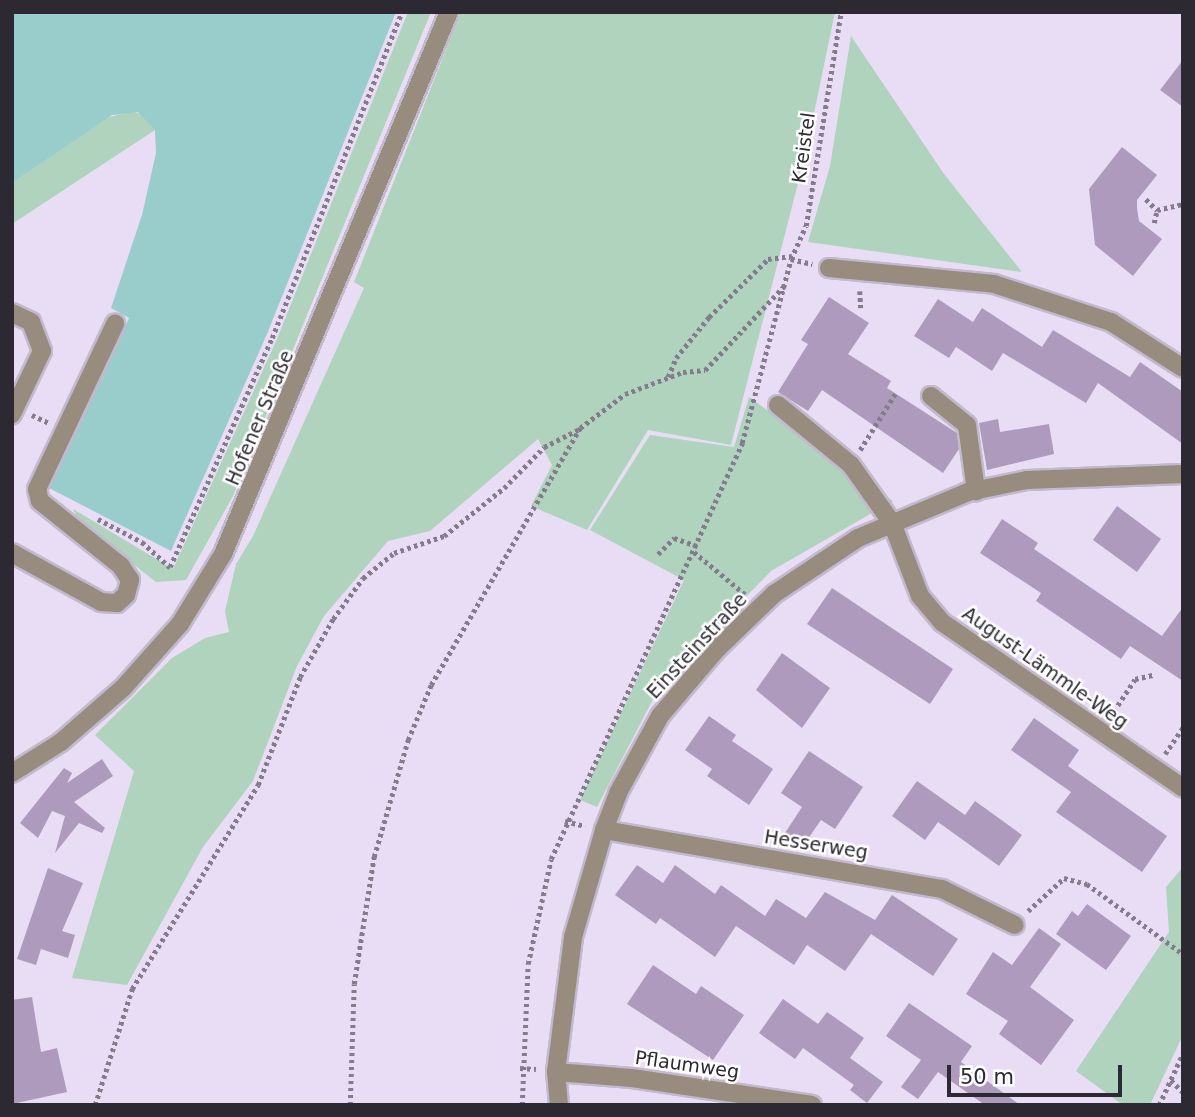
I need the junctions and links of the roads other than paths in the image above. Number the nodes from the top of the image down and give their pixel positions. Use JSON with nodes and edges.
{"nodes":[{"id":1,"x":449,"y":12,"type":"edge"},
{"id":2,"x":830,"y":268,"type":"dead end"},
{"id":3,"x":12,"y":313,"type":"edge"},
{"id":4,"x":115,"y":324,"type":"dead end"},
{"id":5,"x":1183,"y":368,"type":"edge"},
{"id":6,"x":931,"y":396,"type":"dead end"},
{"id":7,"x":778,"y":405,"type":"dead end"},
{"id":8,"x":12,"y":414,"type":"edge"},
{"id":9,"x":1183,"y":474,"type":"edge"},
{"id":10,"x":976,"y":491,"type":"junction"},
{"id":11,"x":892,"y":523,"type":"junction"},
{"id":12,"x":12,"y":553,"type":"edge"},
{"id":13,"x":12,"y":773,"type":"edge"},
{"id":14,"x":1183,"y":788,"type":"edge"},
{"id":15,"x":604,"y":830,"type":"junction"},
{"id":16,"x":1015,"y":925,"type":"road end"},
{"id":17,"x":556,"y":1072,"type":"junction"},
{"id":18,"x":559,"y":1105,"type":"edge"},
{"id":19,"x":811,"y":1105,"type":"edge"}],
"edges":[{"from":1,"to":13,"type":"street","name":"Hofener Straße"},
{"from":2,"to":5,"type":"street"},
{"from":3,"to":8,"type":"street"},
{"from":4,"to":12,"type":"street"},
{"from":6,"to":10,"type":"street"},
{"from":7,"to":11,"type":"street","name":"August-Lämmle-Weg"},
{"from":9,"to":10,"type":"street","name":"Einsteinstraße"},
{"from":10,"to":11,"type":"street","name":"Einsteinstraße"},
{"from":11,"to":14,"type":"street","name":"August-Lämmle-Weg"},
{"from":11,"to":15,"type":"street","name":"Einsteinstraße"},
{"from":15,"to":16,"type":"street","name":"Hesserweg"},
{"from":15,"to":17,"type":"street","name":"Einsteinstraße"},
{"from":17,"to":18,"type":"street","name":"Einsteinstraße"},
{"from":17,"to":19,"type":"street","name":"Pflaumweg"}]}
